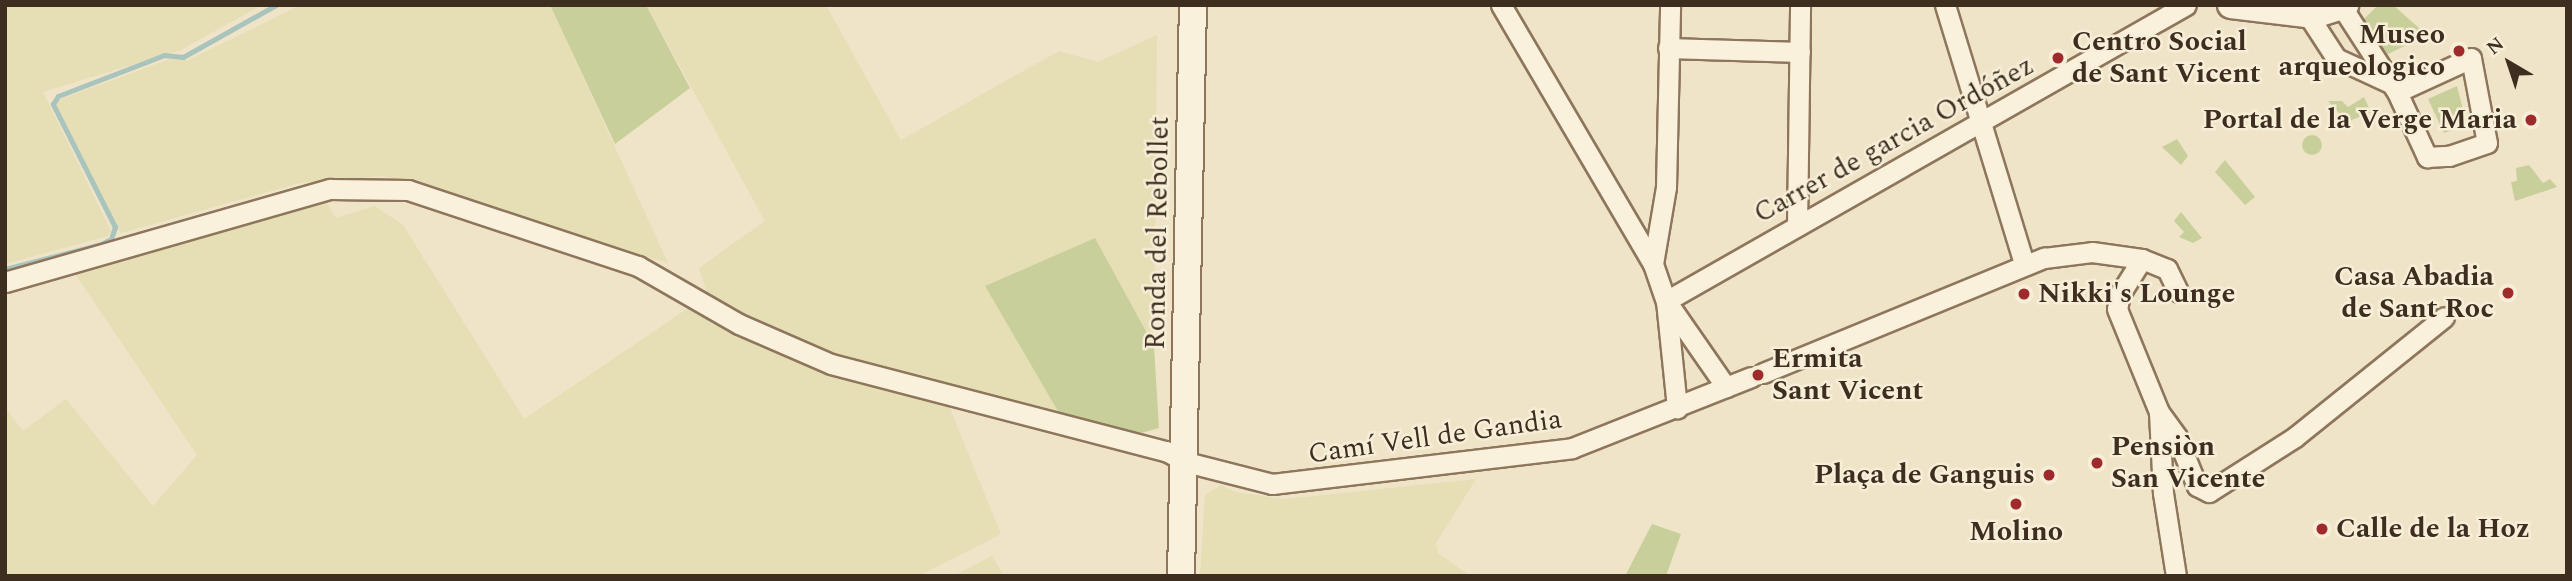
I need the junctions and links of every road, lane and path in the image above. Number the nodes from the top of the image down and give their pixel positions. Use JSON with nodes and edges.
{"nodes":[{"id":1,"x":1192,"y":5,"type":"edge"},
{"id":2,"x":1501,"y":5,"type":"edge"},
{"id":3,"x":1670,"y":5,"type":"edge"},
{"id":4,"x":1800,"y":5,"type":"edge"},
{"id":5,"x":1945,"y":5,"type":"edge"},
{"id":6,"x":2186,"y":5,"type":"edge"},
{"id":7,"x":2231,"y":5,"type":"edge"},
{"id":8,"x":2263,"y":8,"type":"edge"},
{"id":9,"x":2347,"y":13,"type":"edge"},
{"id":10,"x":2308,"y":15,"type":"junction"},
{"id":11,"x":1668,"y":48,"type":"junction"},
{"id":12,"x":2331,"y":51,"type":"junction"},
{"id":13,"x":1800,"y":52,"type":"junction"},
{"id":14,"x":2393,"y":87,"type":"junction"},
{"id":15,"x":1982,"y":123,"type":"junction"},
{"id":16,"x":1797,"y":226,"type":"junction"},
{"id":17,"x":2141,"y":258,"type":"junction"},
{"id":18,"x":1653,"y":264,"type":"junction"},
{"id":19,"x":2024,"y":264,"type":"junction"},
{"id":20,"x":5,"y":282,"type":"edge"},
{"id":21,"x":2178,"y":292,"type":"dead end"},
{"id":22,"x":1666,"y":302,"type":"junction"},
{"id":23,"x":2444,"y":317,"type":"dead end"},
{"id":24,"x":1726,"y":387,"type":"junction"},
{"id":25,"x":1676,"y":408,"type":"junction"},
{"id":26,"x":2159,"y":412,"type":"junction"},
{"id":27,"x":1186,"y":462,"type":"junction"},
{"id":28,"x":1181,"y":576,"type":"edge"},
{"id":29,"x":2176,"y":576,"type":"edge"}],
"edges":[{"from":1,"to":27,"type":"street","name":"Ronda del Rebollet"},
{"from":2,"to":18,"type":"street"},
{"from":3,"to":11,"type":"street"},
{"from":4,"to":13,"type":"street"},
{"from":5,"to":15,"type":"street"},
{"from":6,"to":15,"type":"street","name":"Carrer de garcia Ordóñez"},
{"from":7,"to":8,"type":"street"},
{"from":8,"to":10,"type":"street"},
{"from":9,"to":10,"type":"street"},
{"from":9,"to":12,"type":"street"},
{"from":9,"to":14,"type":"street"},
{"from":10,"to":12,"type":"street"},
{"from":11,"to":13,"type":"street"},
{"from":11,"to":18,"type":"street"},
{"from":12,"to":14,"type":"street"},
{"from":13,"to":16,"type":"street"},
{"from":14,"to":14,"type":"street"},
{"from":15,"to":16,"type":"street","name":"Carrer de garcia Ordóñez"},
{"from":15,"to":19,"type":"street"},
{"from":16,"to":22,"type":"street","name":"Carrer de garcia Ordóñez"},
{"from":17,"to":19,"type":"street","name":"Camí Vell de Gandia"},
{"from":17,"to":21,"type":"street"},
{"from":17,"to":26,"type":"street"},
{"from":18,"to":22,"type":"street"},
{"from":19,"to":24,"type":"street","name":"Camí Vell de Gandia"},
{"from":20,"to":27,"type":"street","name":"Camí Vell de Gandia"},
{"from":22,"to":24,"type":"street"},
{"from":22,"to":25,"type":"street"},
{"from":23,"to":26,"type":"street"},
{"from":24,"to":25,"type":"street","name":"Camí Vell de Gandia"},
{"from":25,"to":27,"type":"street","name":"Camí Vell de Gandia"},
{"from":26,"to":29,"type":"street"},
{"from":27,"to":28,"type":"street","name":"Ronda del Rebollet"}]}
